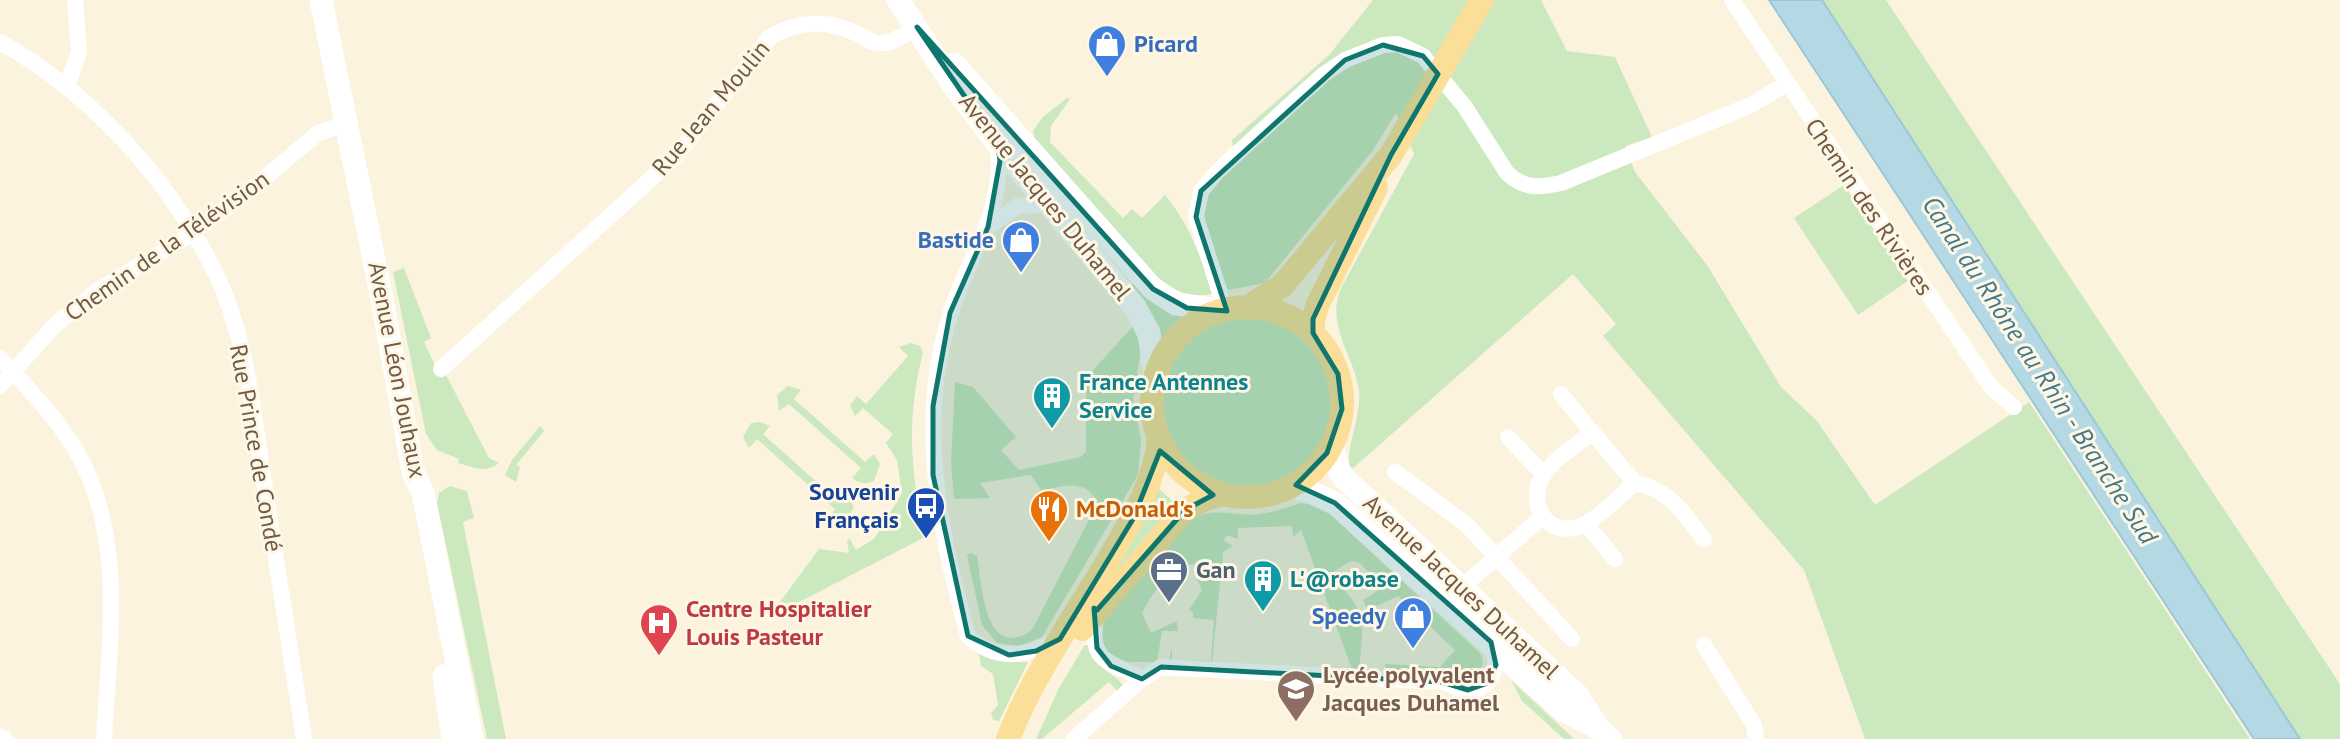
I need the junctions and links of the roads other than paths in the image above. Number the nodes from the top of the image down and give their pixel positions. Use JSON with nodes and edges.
{"nodes":[{"id":1,"x":75,"y":0,"type":"edge"},
{"id":2,"x":321,"y":0,"type":"edge"},
{"id":3,"x":898,"y":0,"type":"edge"},
{"id":4,"x":1482,"y":0,"type":"edge"},
{"id":5,"x":1732,"y":0,"type":"edge"},
{"id":6,"x":917,"y":27,"type":"junction"},
{"id":7,"x":0,"y":42,"type":"edge"},
{"id":8,"x":1786,"y":84,"type":"junction"},
{"id":9,"x":67,"y":86,"type":"junction"},
{"id":10,"x":347,"y":124,"type":"junction"},
{"id":11,"x":1005,"y":138,"type":"junction"},
{"id":12,"x":1394,"y":150,"type":"junction"},
{"id":13,"x":1045,"y":204,"type":"junction"},
{"id":14,"x":988,"y":226,"type":"junction"},
{"id":15,"x":192,"y":232,"type":"junction"},
{"id":16,"x":1231,"y":308,"type":"junction"},
{"id":17,"x":1313,"y":333,"type":"junction"},
{"id":18,"x":0,"y":358,"type":"edge"},
{"id":19,"x":440,"y":369,"type":"dead end"},
{"id":20,"x":13,"y":372,"type":"junction"},
{"id":21,"x":1155,"y":375,"type":"junction"},
{"id":22,"x":0,"y":386,"type":"edge"},
{"id":23,"x":1561,"y":394,"type":"dead end"},
{"id":24,"x":2014,"y":407,"type":"dead end"},
{"id":25,"x":1592,"y":432,"type":"junction"},
{"id":26,"x":1508,"y":437,"type":"dead end"},
{"id":27,"x":1159,"y":439,"type":"junction"},
{"id":28,"x":1332,"y":444,"type":"junction"},
{"id":29,"x":413,"y":472,"type":"junction"},
{"id":30,"x":1395,"y":472,"type":"dead end"},
{"id":31,"x":1544,"y":475,"type":"junction"},
{"id":32,"x":1635,"y":483,"type":"junction"},
{"id":33,"x":1289,"y":487,"type":"junction"},
{"id":34,"x":1223,"y":494,"type":"junction"},
{"id":35,"x":1542,"y":517,"type":"junction"},
{"id":36,"x":1586,"y":524,"type":"junction"},
{"id":37,"x":1704,"y":539,"type":"dead end"},
{"id":38,"x":1495,"y":556,"type":"junction"},
{"id":39,"x":1615,"y":559,"type":"dead end"},
{"id":40,"x":1454,"y":594,"type":"junction"},
{"id":41,"x":1094,"y":614,"type":"junction"},
{"id":42,"x":1060,"y":639,"type":"junction"},
{"id":43,"x":1572,"y":639,"type":"dead end"},
{"id":44,"x":1491,"y":642,"type":"junction"},
{"id":45,"x":1704,"y":645,"type":"dead end"},
{"id":46,"x":1142,"y":679,"type":"junction"},
{"id":47,"x":1604,"y":733,"type":"edge"},
{"id":48,"x":0,"y":736,"type":"edge"},
{"id":49,"x":5,"y":739,"type":"edge"},
{"id":50,"x":104,"y":739,"type":"edge"},
{"id":51,"x":304,"y":739,"type":"edge"},
{"id":52,"x":453,"y":739,"type":"edge"},
{"id":53,"x":472,"y":739,"type":"edge"},
{"id":54,"x":1008,"y":739,"type":"edge"},
{"id":55,"x":1026,"y":739,"type":"edge"},
{"id":56,"x":1074,"y":739,"type":"edge"},
{"id":57,"x":1756,"y":739,"type":"edge"}],
"edges":[{"from":1,"to":9,"type":"street"},
{"from":2,"to":10,"type":"main road","name":"Avenue Léon Jouhaux"},
{"from":3,"to":6,"type":"main road","name":"Avenue Jacques Duhamel"},
{"from":4,"to":12,"type":"main road"},
{"from":5,"to":8,"type":"street","name":"Chemin des Rivières"},
{"from":6,"to":11,"type":"main road","name":"Avenue Jacques Duhamel"},
{"from":6,"to":19,"type":"street","name":"Rue Jean Moulin"},
{"from":7,"to":9,"type":"street","name":"Rue Prince de Condé"},
{"from":8,"to":16,"type":"street"},
{"from":8,"to":24,"type":"street","name":"Chemin des Rivières"},
{"from":9,"to":15,"type":"street","name":"Rue Prince de Condé"},
{"from":10,"to":15,"type":"street","name":"Chemin de la Télévision"},
{"from":10,"to":29,"type":"main road","name":"Avenue Léon Jouhaux"},
{"from":11,"to":13,"type":"main road","name":"Avenue Jacques Duhamel"},
{"from":11,"to":14,"type":"street"},
{"from":11,"to":16,"type":"main road","name":"Avenue Jacques Duhamel"},
{"from":12,"to":16,"type":"main road"},
{"from":12,"to":17,"type":"main road"},
{"from":13,"to":14,"type":"street"},
{"from":13,"to":21,"type":"main road","name":"Avenue Jacques Duhamel"},
{"from":14,"to":42,"type":"street"},
{"from":15,"to":20,"type":"street","name":"Chemin de la Télévision"},
{"from":15,"to":51,"type":"street","name":"Rue Prince de Condé"},
{"from":16,"to":17,"type":"main road"},
{"from":16,"to":21,"type":"main road"},
{"from":17,"to":28,"type":"main road"},
{"from":18,"to":20,"type":"street"},
{"from":20,"to":22,"type":"street","name":"Chemin de la Télévision"},
{"from":20,"to":50,"type":"street"},
{"from":21,"to":27,"type":"main road"},
{"from":23,"to":25,"type":"street"},
{"from":25,"to":31,"type":"street"},
{"from":25,"to":32,"type":"street"},
{"from":26,"to":31,"type":"street"},
{"from":27,"to":34,"type":"main road"},
{"from":27,"to":42,"type":"main road"},
{"from":28,"to":33,"type":"main road"},
{"from":28,"to":40,"type":"main road","name":"Avenue Jacques Duhamel"},
{"from":29,"to":52,"type":"main road"},
{"from":29,"to":53,"type":"main road","name":"Avenue Léon Jouhaux"},
{"from":30,"to":38,"type":"street"},
{"from":31,"to":35,"type":"street"},
{"from":32,"to":36,"type":"street"},
{"from":32,"to":37,"type":"street"},
{"from":33,"to":34,"type":"main road"},
{"from":33,"to":40,"type":"main road","name":"Avenue Jacques Duhamel"},
{"from":34,"to":41,"type":"main road"},
{"from":35,"to":36,"type":"street"},
{"from":35,"to":38,"type":"street"},
{"from":36,"to":39,"type":"street"},
{"from":38,"to":40,"type":"street"},
{"from":38,"to":43,"type":"street"},
{"from":40,"to":44,"type":"main road","name":"Avenue Jacques Duhamel"},
{"from":40,"to":47,"type":"main road","name":"Avenue Jacques Duhamel"},
{"from":41,"to":46,"type":"street"},
{"from":41,"to":55,"type":"main road"},
{"from":42,"to":54,"type":"main road"},
{"from":44,"to":46,"type":"street","name":"Avenue Jacques Duhamel"},
{"from":44,"to":47,"type":"main road","name":"Avenue Jacques Duhamel"},
{"from":45,"to":57,"type":"street"},
{"from":46,"to":56,"type":"street"},
{"from":48,"to":49,"type":"street"}]}
